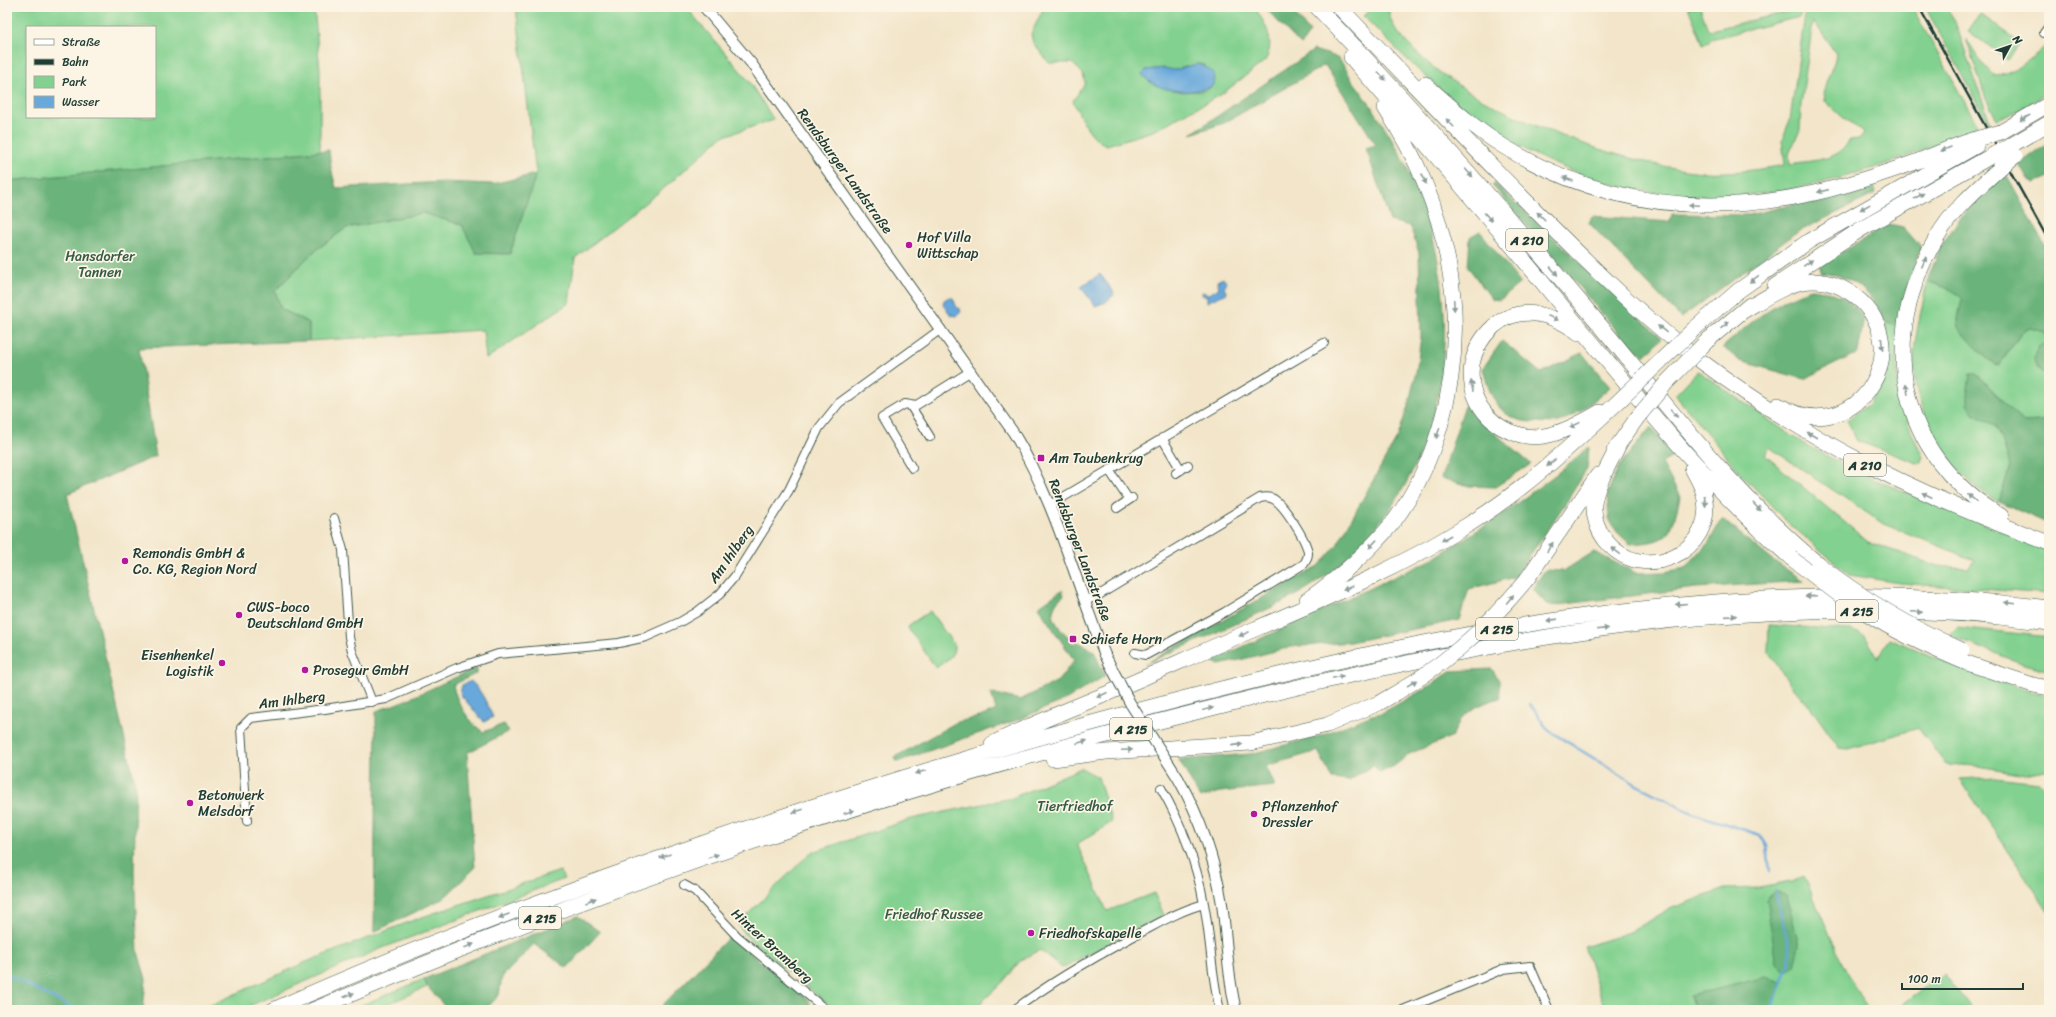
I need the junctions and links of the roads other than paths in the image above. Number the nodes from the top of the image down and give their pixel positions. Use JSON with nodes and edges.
{"nodes":[{"id":1,"x":704,"y":7,"type":"edge"},
{"id":2,"x":1309,"y":7,"type":"edge"},
{"id":3,"x":1316,"y":7,"type":"edge"},
{"id":4,"x":1341,"y":9,"type":"edge"},
{"id":5,"x":1347,"y":53,"type":"junction"},
{"id":6,"x":2049,"y":104,"type":"edge"},
{"id":7,"x":2049,"y":124,"type":"edge"},
{"id":8,"x":2049,"y":128,"type":"edge"},
{"id":9,"x":1984,"y":139,"type":"junction"},
{"id":10,"x":2012,"y":151,"type":"junction"},
{"id":11,"x":1997,"y":161,"type":"junction"},
{"id":12,"x":1743,"y":311,"type":"junction"},
{"id":13,"x":943,"y":332,"type":"junction"},
{"id":14,"x":1324,"y":343,"type":"dead end"},
{"id":15,"x":1596,"y":348,"type":"junction"},
{"id":16,"x":1703,"y":363,"type":"junction"},
{"id":17,"x":971,"y":371,"type":"junction"},
{"id":18,"x":1621,"y":399,"type":"junction"},
{"id":19,"x":910,"y":405,"type":"junction"},
{"id":20,"x":1666,"y":430,"type":"junction"},
{"id":21,"x":930,"y":437,"type":"dead end"},
{"id":22,"x":1162,"y":438,"type":"junction"},
{"id":23,"x":1620,"y":442,"type":"junction"},
{"id":24,"x":912,"y":468,"type":"dead end"},
{"id":25,"x":1181,"y":469,"type":"dead end"},
{"id":26,"x":1110,"y":470,"type":"junction"},
{"id":27,"x":1050,"y":505,"type":"junction"},
{"id":28,"x":1117,"y":508,"type":"dead end"},
{"id":29,"x":334,"y":518,"type":"dead end"},
{"id":30,"x":2045,"y":541,"type":"edge"},
{"id":31,"x":1085,"y":601,"type":"junction"},
{"id":32,"x":2049,"y":608,"type":"edge"},
{"id":33,"x":1280,"y":618,"type":"junction"},
{"id":34,"x":2049,"y":623,"type":"edge"},
{"id":35,"x":1135,"y":653,"type":"dead end"},
{"id":36,"x":1969,"y":659,"type":"junction"},
{"id":37,"x":2049,"y":680,"type":"edge"},
{"id":38,"x":2049,"y":688,"type":"edge"},
{"id":39,"x":372,"y":702,"type":"junction"},
{"id":40,"x":959,"y":760,"type":"junction"},
{"id":41,"x":964,"y":775,"type":"junction"},
{"id":42,"x":1161,"y":788,"type":"dead end"},
{"id":43,"x":247,"y":821,"type":"dead end"},
{"id":44,"x":684,"y":885,"type":"dead end"},
{"id":45,"x":1204,"y":904,"type":"junction"},
{"id":46,"x":273,"y":1010,"type":"edge"},
{"id":47,"x":313,"y":1010,"type":"edge"},
{"id":48,"x":826,"y":1010,"type":"edge"},
{"id":49,"x":1014,"y":1010,"type":"edge"},
{"id":50,"x":1220,"y":1010,"type":"edge"},
{"id":51,"x":1236,"y":1010,"type":"edge"},
{"id":52,"x":1403,"y":1010,"type":"edge"},
{"id":53,"x":1549,"y":1010,"type":"edge"}],
"edges":[{"from":1,"to":13,"type":"street","name":"Rendsburger Landstraße"},
{"from":2,"to":5,"type":"highway"},
{"from":3,"to":36,"type":"highway","number":"A 210","one_way":true,"bridge":true},
{"from":9,"to":4,"type":"highway","one_way":true},
{"from":16,"to":4,"type":"highway","number":"A 210","one_way":true},
{"from":5,"to":15,"type":"highway","one_way":true},
{"from":5,"to":33,"type":"highway","one_way":true},
{"from":6,"to":9,"type":"highway","one_way":true,"bridge":true},
{"from":7,"to":10,"type":"highway"},
{"from":8,"to":10,"type":"highway"},
{"from":9,"to":18,"type":"highway","one_way":true,"bridge":true},
{"from":10,"to":11,"type":"highway","bridge":true},
{"from":12,"to":11,"type":"highway","one_way":true},
{"from":30,"to":11,"type":"highway","one_way":true},
{"from":12,"to":16,"type":"highway","one_way":true},
{"from":23,"to":12,"type":"highway","one_way":true,"bridge":true},
{"from":13,"to":17,"type":"street","name":"Rendsburger Landstraße"},
{"from":13,"to":39,"type":"street","name":"Am Ihlberg"},
{"from":14,"to":22,"type":"street"},
{"from":18,"to":15,"type":"highway","one_way":true},
{"from":15,"to":20,"type":"highway"},
{"from":30,"to":16,"type":"highway","number":"A 210","one_way":true},
{"from":17,"to":19,"type":"street"},
{"from":17,"to":27,"type":"street","name":"Rendsburger Landstraße"},
{"from":18,"to":33,"type":"highway","one_way":true},
{"from":19,"to":21,"type":"street"},
{"from":19,"to":24,"type":"street"},
{"from":20,"to":23,"type":"highway","one_way":true},
{"from":20,"to":36,"type":"highway","bridge":true},
{"from":22,"to":25,"type":"street"},
{"from":22,"to":26,"type":"street"},
{"from":41,"to":23,"type":"highway","one_way":true,"bridge":true},
{"from":26,"to":27,"type":"street"},
{"from":26,"to":28,"type":"street"},
{"from":27,"to":31,"type":"street","name":"Rendsburger Landstraße"},
{"from":29,"to":39,"type":"street"},
{"from":31,"to":35,"type":"street"},
{"from":31,"to":51,"type":"street","name":"Rendsburger Landstraße","bridge":true},
{"from":32,"to":40,"type":"highway","number":"A 215","one_way":true},
{"from":33,"to":40,"type":"highway","one_way":true},
{"from":41,"to":34,"type":"highway","number":"A 215","one_way":true},
{"from":36,"to":37,"type":"highway","number":"A 210"},
{"from":36,"to":38,"type":"highway"},
{"from":39,"to":43,"type":"street","name":"Am Ihlberg"},
{"from":40,"to":46,"type":"highway","number":"A 215","one_way":true},
{"from":47,"to":41,"type":"highway","number":"A 215","one_way":true},
{"from":42,"to":45,"type":"street"},
{"from":44,"to":48,"type":"street","name":"Hinter Bramberg"},
{"from":45,"to":49,"type":"street"},
{"from":45,"to":50,"type":"street"},
{"from":52,"to":53,"type":"street"}]}
